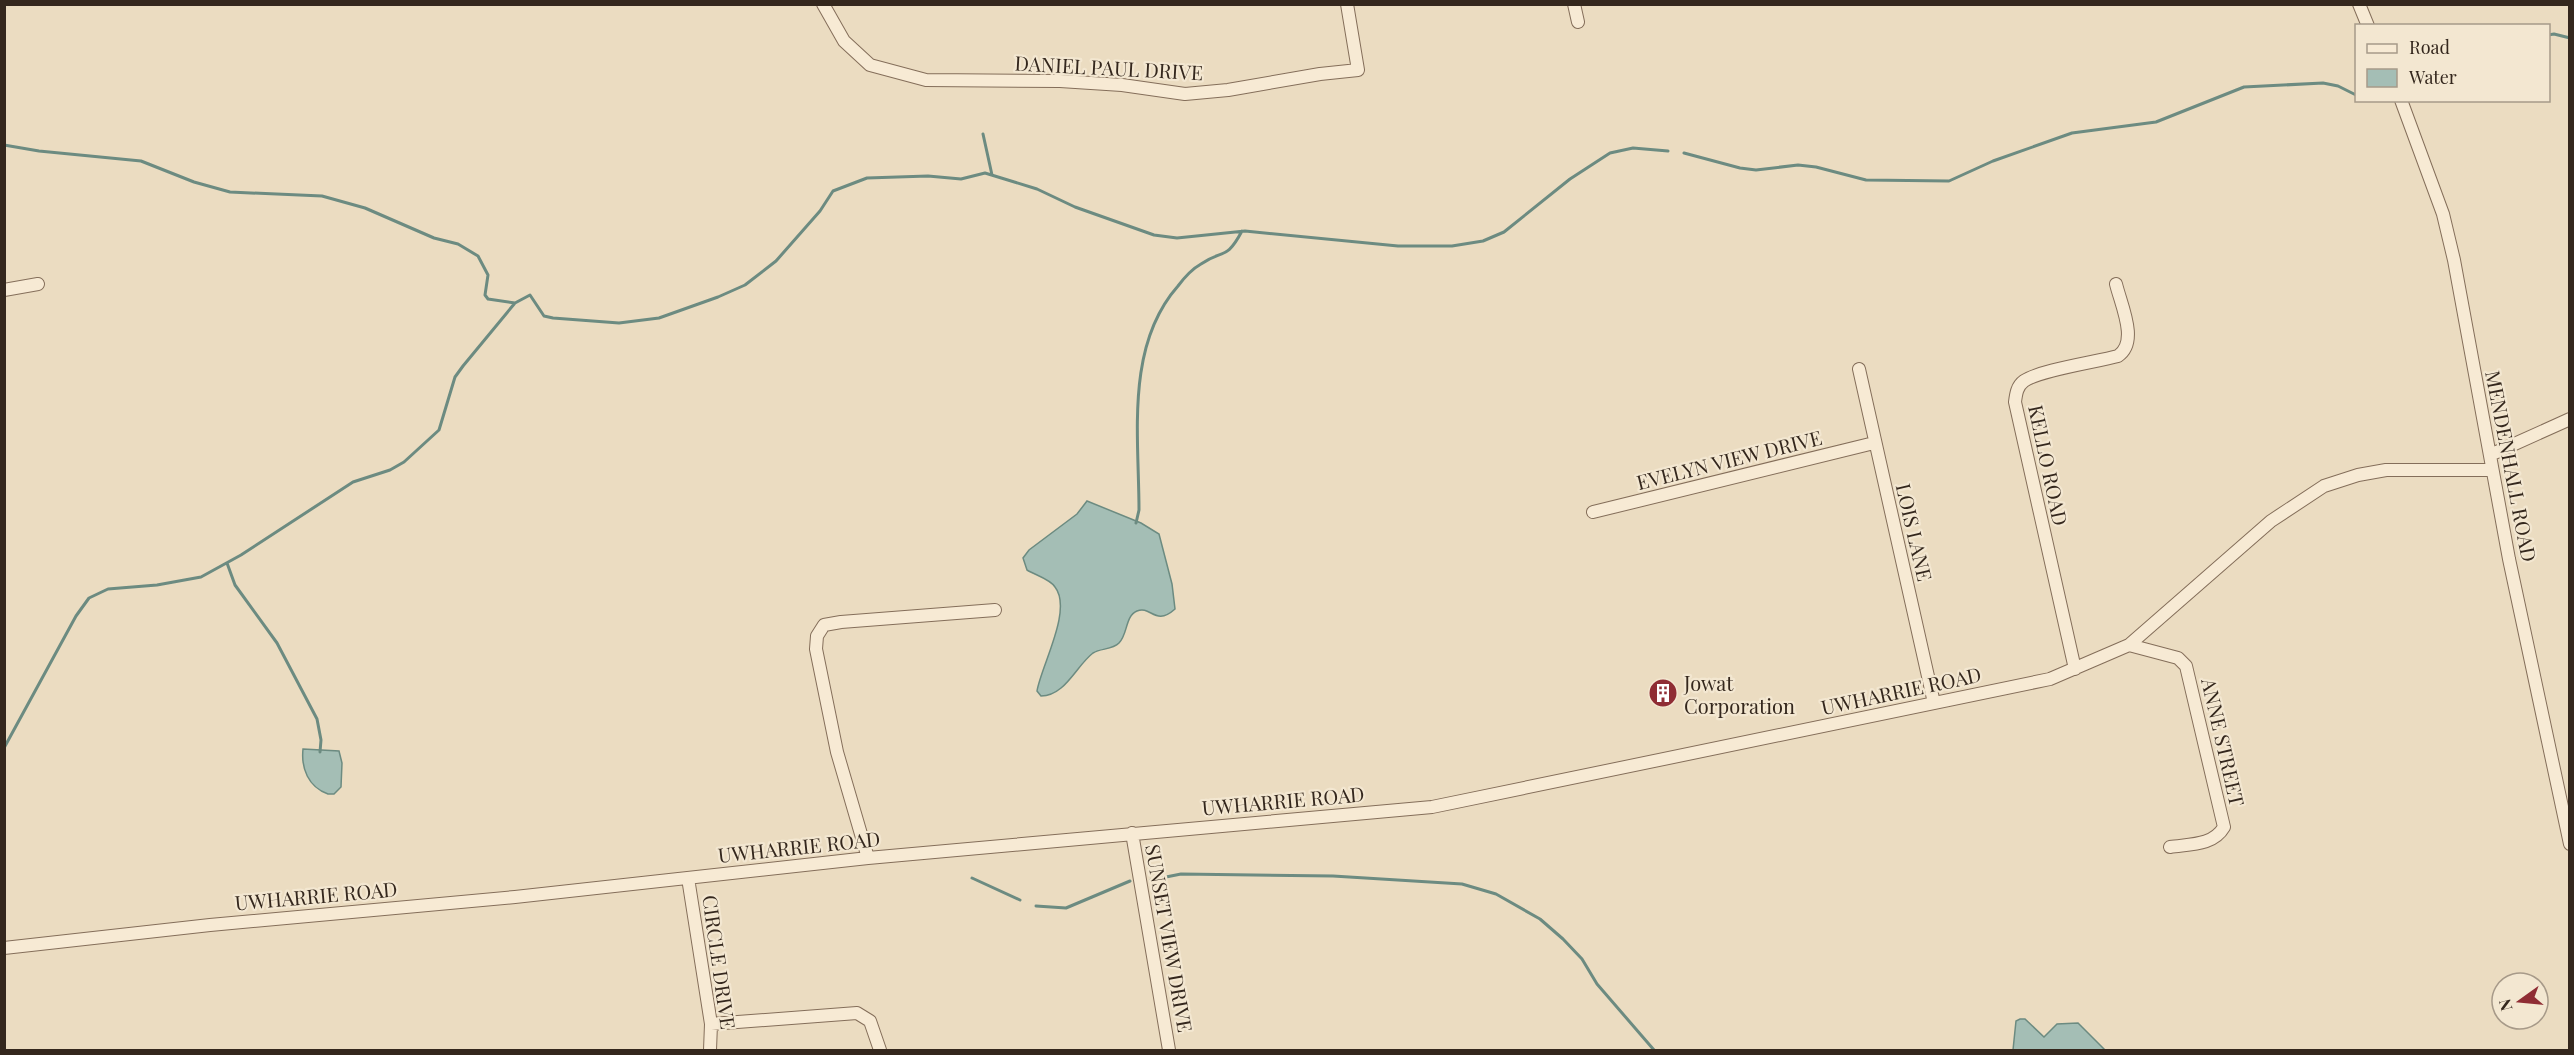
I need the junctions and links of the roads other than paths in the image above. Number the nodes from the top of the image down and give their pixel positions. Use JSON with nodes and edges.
{"nodes":[{"id":1,"x":823,"y":4,"type":"edge"},
{"id":2,"x":1347,"y":4,"type":"edge"},
{"id":3,"x":1574,"y":4,"type":"edge"},
{"id":4,"x":2359,"y":4,"type":"edge"},
{"id":5,"x":1578,"y":22,"type":"dead end"},
{"id":6,"x":2367,"y":24,"type":"edge"},
{"id":7,"x":2402,"y":102,"type":"edge"},
{"id":8,"x":38,"y":284,"type":"dead end"},
{"id":9,"x":2116,"y":284,"type":"dead end"},
{"id":10,"x":4,"y":290,"type":"edge"},
{"id":11,"x":1859,"y":369,"type":"dead end"},
{"id":12,"x":2570,"y":419,"type":"edge"},
{"id":13,"x":1874,"y":444,"type":"junction"},
{"id":14,"x":2490,"y":455,"type":"junction"},
{"id":15,"x":2492,"y":470,"type":"junction"},
{"id":16,"x":1593,"y":512,"type":"dead end"},
{"id":17,"x":995,"y":610,"type":"dead end"},
{"id":18,"x":2129,"y":645,"type":"junction"},
{"id":19,"x":2075,"y":669,"type":"junction"},
{"id":20,"x":1934,"y":703,"type":"junction"},
{"id":21,"x":1132,"y":833,"type":"junction"},
{"id":22,"x":2570,"y":844,"type":"edge"},
{"id":23,"x":2170,"y":847,"type":"dead end"},
{"id":24,"x":868,"y":858,"type":"junction"},
{"id":25,"x":688,"y":878,"type":"junction"},
{"id":26,"x":4,"y":948,"type":"edge"},
{"id":27,"x":711,"y":1024,"type":"junction"},
{"id":28,"x":710,"y":1050,"type":"edge"},
{"id":29,"x":880,"y":1050,"type":"edge"},
{"id":30,"x":1169,"y":1050,"type":"edge"}],
"edges":[{"from":1,"to":2,"type":"street","name":"DANIEL PAUL DRIVE"},
{"from":3,"to":5,"type":"street"},
{"from":4,"to":6,"type":"street"},
{"from":7,"to":14,"type":"street","name":"MENDENHALL ROAD"},
{"from":8,"to":10,"type":"street"},
{"from":9,"to":19,"type":"street","name":"KELLO ROAD"},
{"from":11,"to":13,"type":"street","name":"LOIS LANE"},
{"from":12,"to":14,"type":"street"},
{"from":13,"to":16,"type":"street","name":"EVELYN VIEW DRIVE"},
{"from":13,"to":20,"type":"street","name":"LOIS LANE"},
{"from":14,"to":15,"type":"street","name":"MENDENHALL ROAD"},
{"from":15,"to":18,"type":"street","name":"UWHARRIE ROAD"},
{"from":15,"to":22,"type":"street","name":"MENDENHALL ROAD"},
{"from":17,"to":24,"type":"street"},
{"from":18,"to":19,"type":"street","name":"UWHARRIE ROAD"},
{"from":18,"to":23,"type":"street","name":"ANNE STREET"},
{"from":19,"to":20,"type":"street","name":"UWHARRIE ROAD"},
{"from":20,"to":21,"type":"street","name":"UWHARRIE ROAD"},
{"from":21,"to":24,"type":"street","name":"UWHARRIE ROAD"},
{"from":21,"to":30,"type":"street","name":"SUNSET VIEW DRIVE"},
{"from":24,"to":25,"type":"street","name":"UWHARRIE ROAD"},
{"from":25,"to":26,"type":"street","name":"UWHARRIE ROAD"},
{"from":25,"to":27,"type":"street","name":"CIRCLE DRIVE"},
{"from":27,"to":28,"type":"street","name":"CIRCLE DRIVE"},
{"from":27,"to":29,"type":"street"}]}
